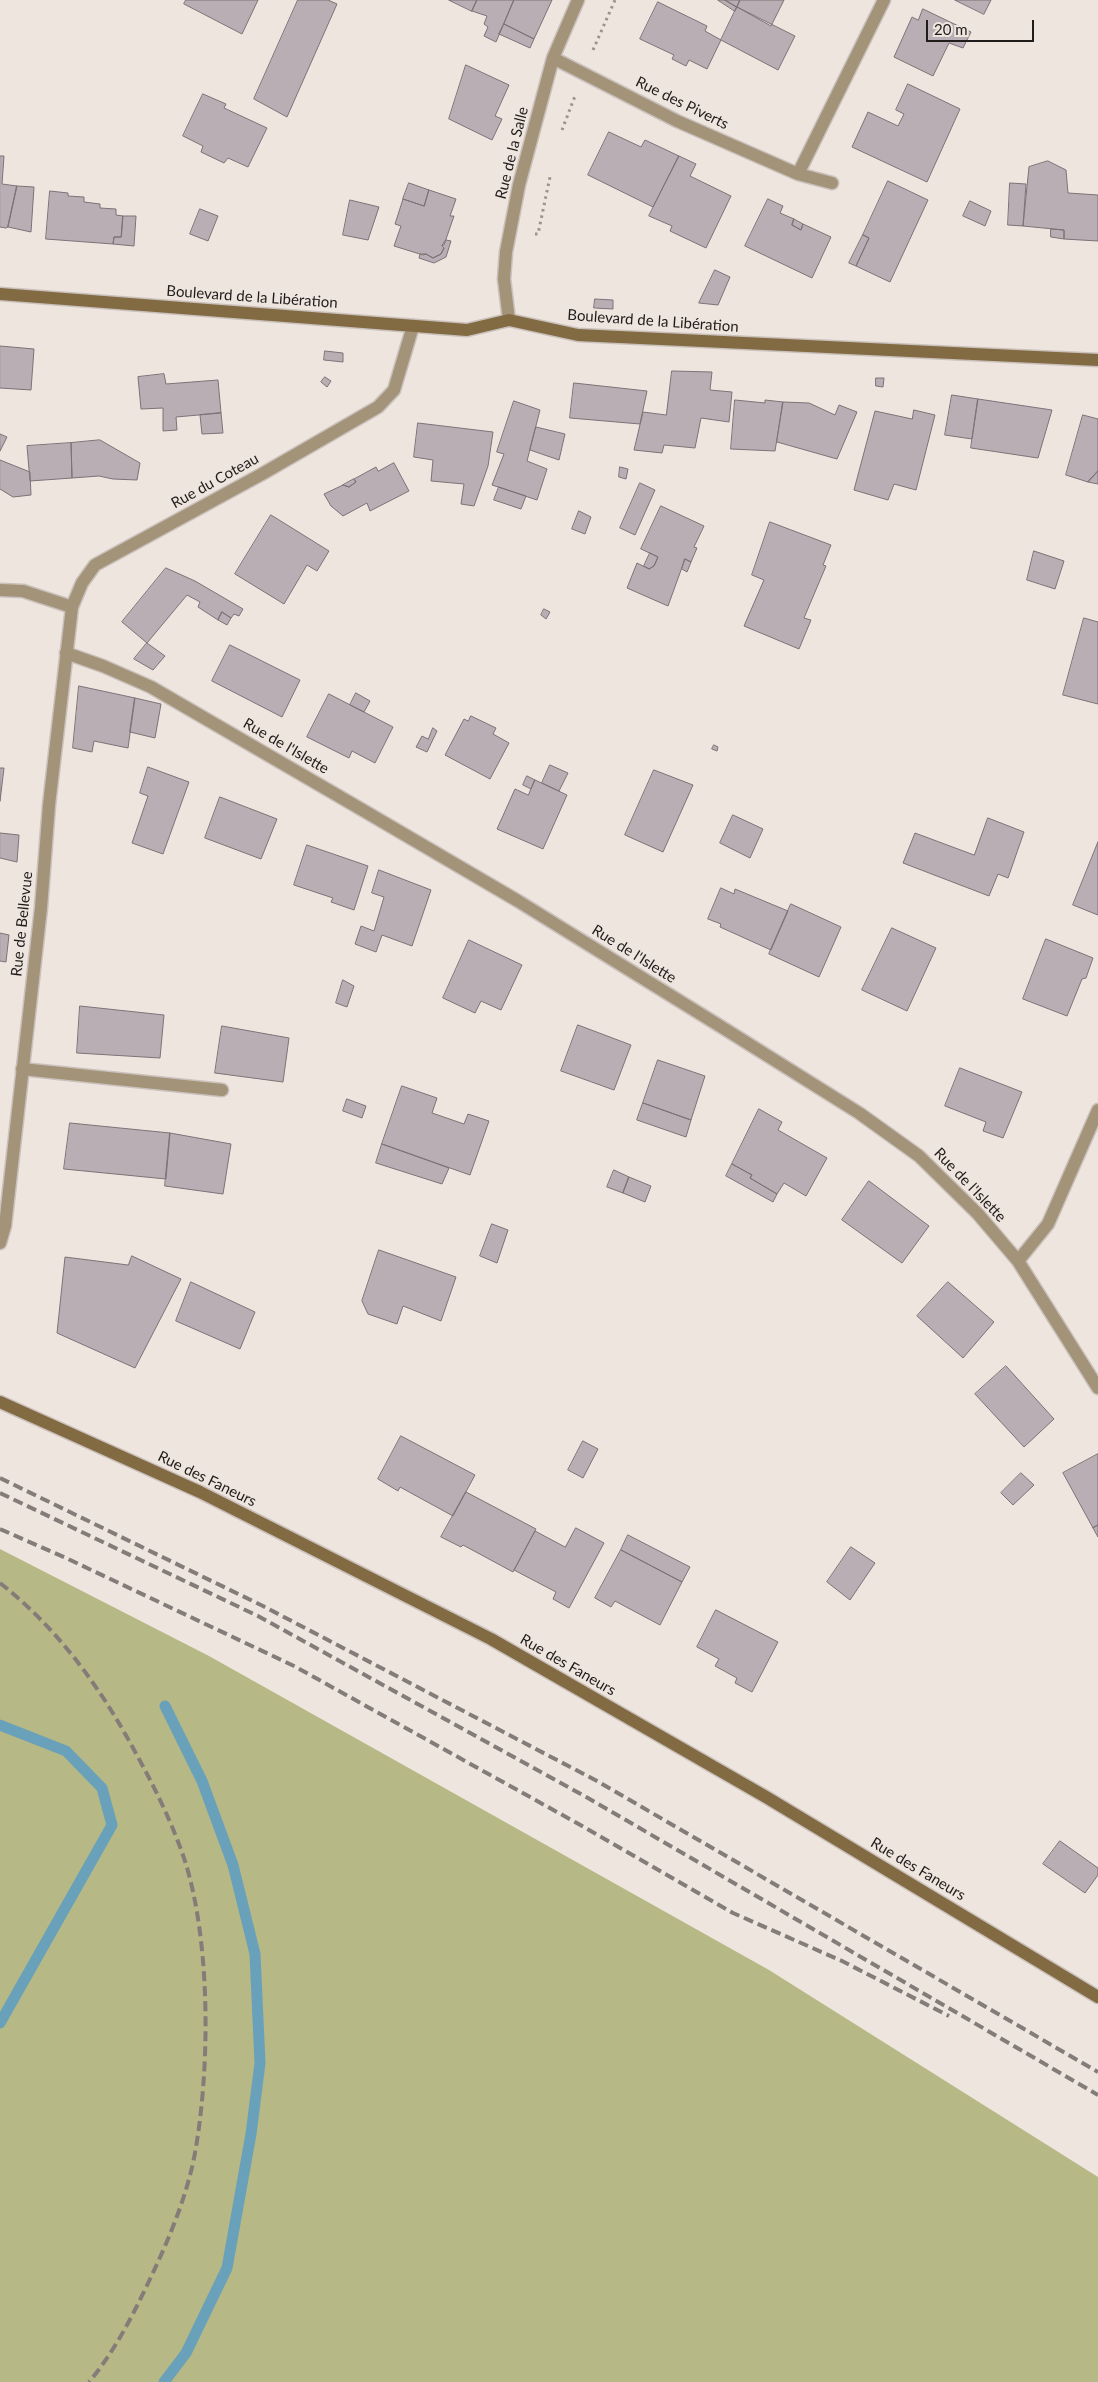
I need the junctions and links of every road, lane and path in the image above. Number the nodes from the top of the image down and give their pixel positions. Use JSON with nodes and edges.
{"nodes":[{"id":1,"x":578,"y":0,"type":"edge"},
{"id":2,"x":615,"y":0,"type":"edge"},
{"id":3,"x":884,"y":0,"type":"edge"},
{"id":4,"x":553,"y":58,"type":"junction"},
{"id":5,"x":583,"y":72,"type":"junction"},
{"id":6,"x":562,"y":131,"type":"dead end"},
{"id":7,"x":552,"y":167,"type":"dead end"},
{"id":8,"x":798,"y":174,"type":"junction"},
{"id":9,"x":832,"y":183,"type":"dead end"},
{"id":10,"x":510,"y":230,"type":"junction"},
{"id":11,"x":0,"y":294,"type":"edge"},
{"id":12,"x":509,"y":320,"type":"junction"},
{"id":13,"x":413,"y":326,"type":"junction"},
{"id":14,"x":1098,"y":360,"type":"edge"},
{"id":15,"x":0,"y":590,"type":"edge"},
{"id":16,"x":72,"y":607,"type":"junction"},
{"id":17,"x":66,"y":653,"type":"junction"},
{"id":18,"x":22,"y":1069,"type":"junction"},
{"id":19,"x":222,"y":1090,"type":"dead end"},
{"id":20,"x":1098,"y":1110,"type":"edge"},
{"id":21,"x":0,"y":1243,"type":"edge"},
{"id":22,"x":1018,"y":1261,"type":"junction"},
{"id":23,"x":1098,"y":1388,"type":"edge"},
{"id":24,"x":0,"y":1402,"type":"edge"},
{"id":25,"x":1098,"y":1997,"type":"edge"}],
"edges":[{"from":1,"to":4,"type":"street","name":"Rue de la Salle"},
{"from":2,"to":5,"type":"path"},
{"from":3,"to":8,"type":"street"},
{"from":4,"to":5,"type":"street","name":"Rue des Piverts"},
{"from":4,"to":10,"type":"street","name":"Rue de la Salle"},
{"from":5,"to":6,"type":"path"},
{"from":5,"to":8,"type":"street","name":"Rue des Piverts"},
{"from":7,"to":10,"type":"path"},
{"from":8,"to":9,"type":"street","name":"Rue des Piverts"},
{"from":10,"to":12,"type":"street","name":"Rue de la Salle"},
{"from":11,"to":13,"type":"street","name":"Boulevard de la Libération"},
{"from":12,"to":13,"type":"street","name":"Boulevard de la Libération"},
{"from":12,"to":14,"type":"street","name":"Boulevard de la Libération"},
{"from":13,"to":16,"type":"street","name":"Rue du Coteau"},
{"from":15,"to":16,"type":"street"},
{"from":16,"to":17,"type":"street","name":"Rue de Bellevue"},
{"from":17,"to":18,"type":"street","name":"Rue de Bellevue"},
{"from":17,"to":22,"type":"street","name":"Rue de l'Islette"},
{"from":18,"to":19,"type":"street"},
{"from":18,"to":21,"type":"street","name":"Rue de Bellevue"},
{"from":20,"to":22,"type":"street"},
{"from":22,"to":23,"type":"street","name":"Rue de l'Islette"},
{"from":24,"to":25,"type":"street","name":"Rue des Faneurs"}]}
